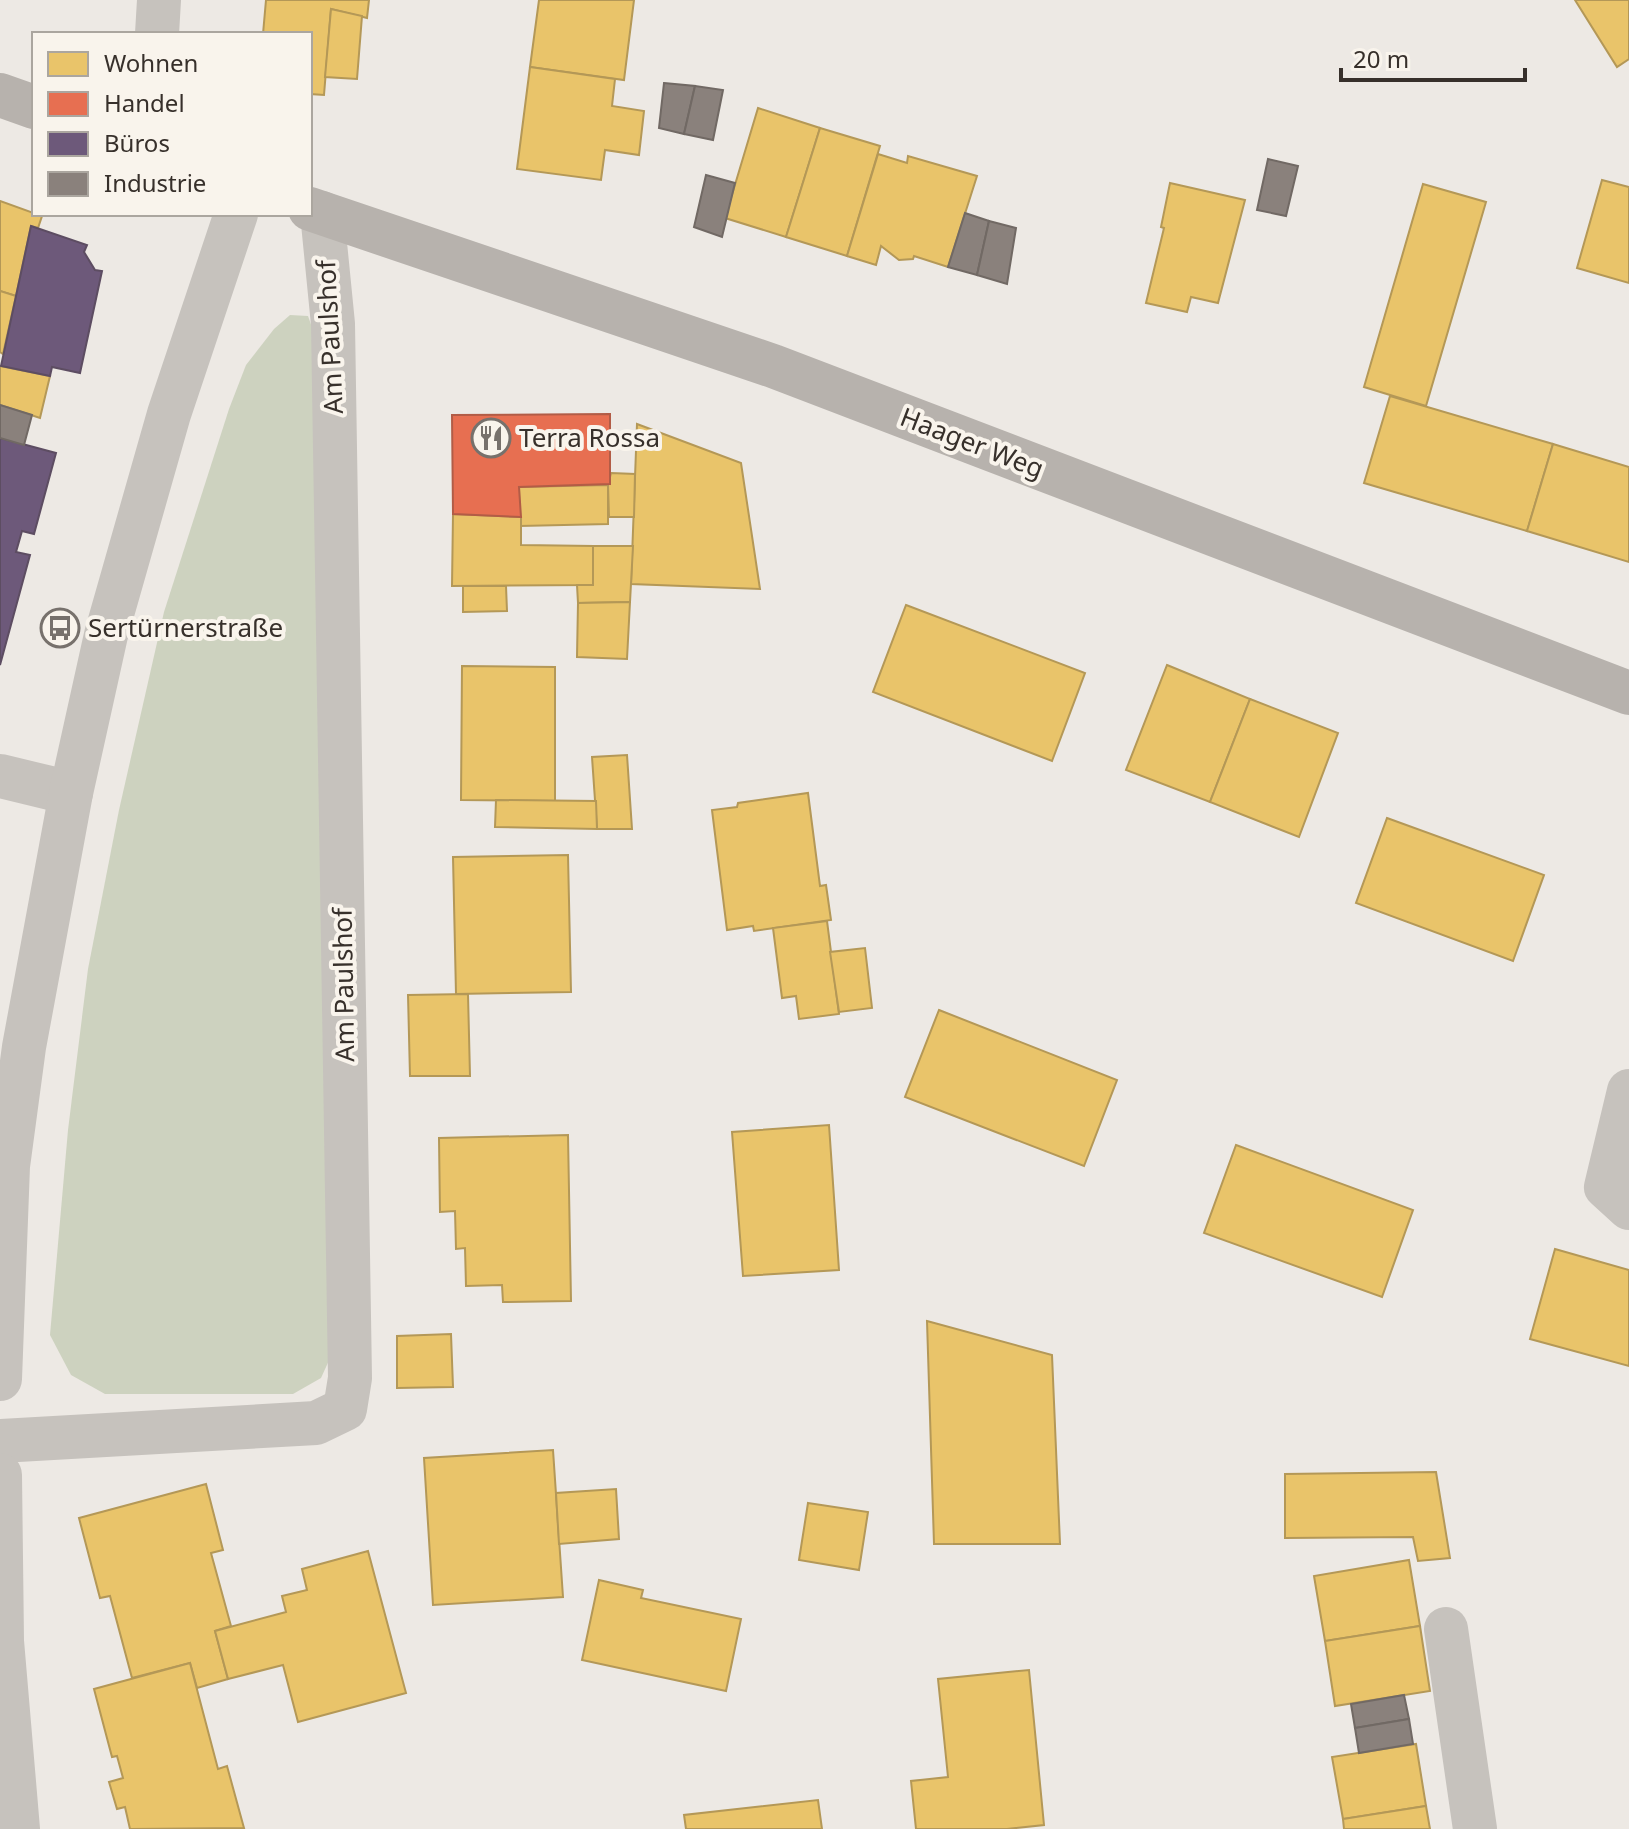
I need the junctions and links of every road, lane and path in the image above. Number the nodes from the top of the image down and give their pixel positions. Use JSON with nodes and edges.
{"nodes":[{"id":1,"x":159,"y":0,"type":"edge"},
{"id":2,"x":157,"y":32,"type":"edge"},
{"id":3,"x":0,"y":95,"type":"edge"},
{"id":4,"x":32,"y":106,"type":"edge"},
{"id":5,"x":316,"y":211,"type":"edge"},
{"id":6,"x":235,"y":216,"type":"edge"},
{"id":7,"x":1629,"y":693,"type":"edge"},
{"id":8,"x":0,"y":776,"type":"edge"},
{"id":9,"x":71,"y":793,"type":"junction"},
{"id":10,"x":1629,"y":1091,"type":"edge"},
{"id":11,"x":1629,"y":1208,"type":"edge"},
{"id":12,"x":0,"y":1379,"type":"edge"},
{"id":13,"x":0,"y":1441,"type":"edge"},
{"id":14,"x":0,"y":1475,"type":"edge"},
{"id":15,"x":1446,"y":1629,"type":"dead end"},
{"id":16,"x":18,"y":1829,"type":"edge"},
{"id":17,"x":1475,"y":1829,"type":"edge"}],
"edges":[{"from":1,"to":2,"type":"street"},
{"from":3,"to":4,"type":"street"},
{"from":5,"to":7,"type":"street","name":"Haager Weg"},
{"from":5,"to":13,"type":"street","name":"Am Paulshof"},
{"from":6,"to":9,"type":"street"},
{"from":8,"to":9,"type":"street"},
{"from":9,"to":12,"type":"street"},
{"from":10,"to":11,"type":"street"},
{"from":14,"to":16,"type":"street"},
{"from":15,"to":17,"type":"street"}]}
